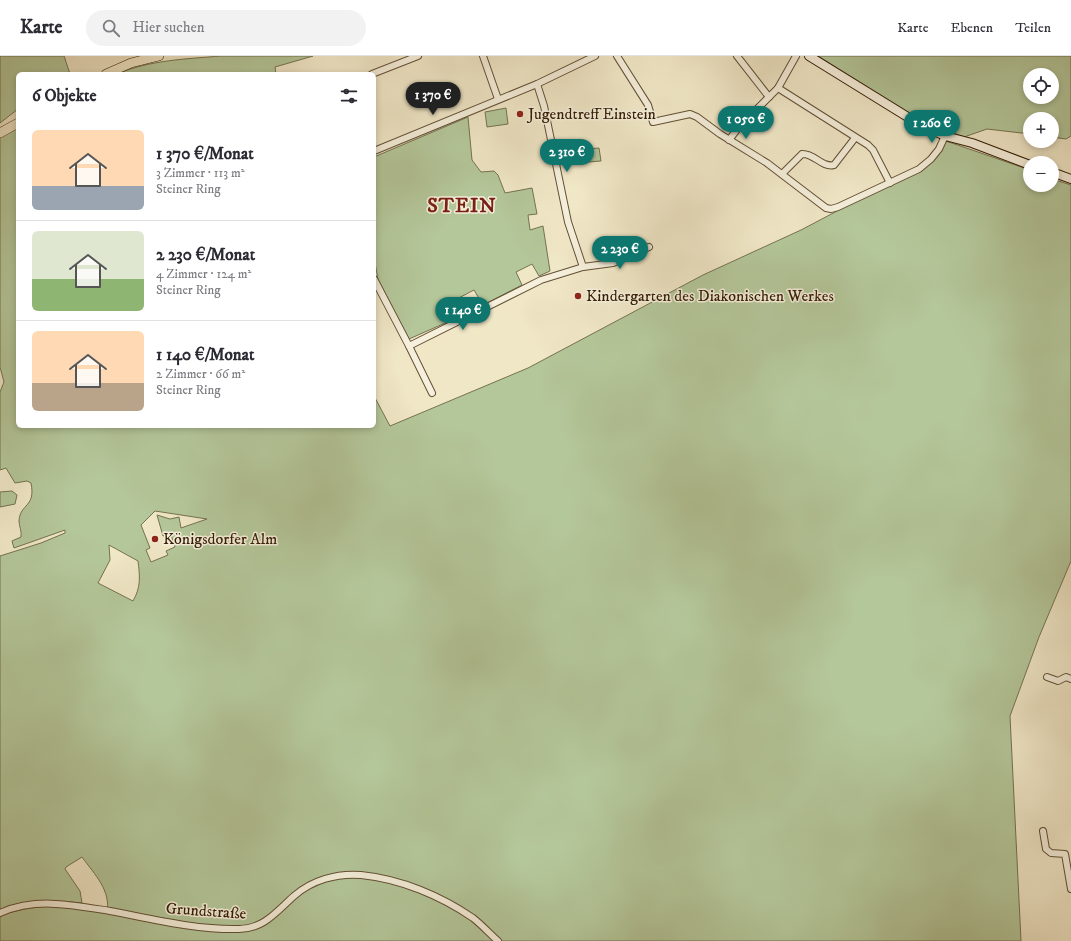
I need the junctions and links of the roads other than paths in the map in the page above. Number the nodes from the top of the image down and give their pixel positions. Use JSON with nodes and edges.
{"nodes":[{"id":1,"x":159,"y":56,"type":"edge"},
{"id":2,"x":418,"y":56,"type":"edge"},
{"id":3,"x":483,"y":56,"type":"edge"},
{"id":4,"x":595,"y":56,"type":"edge"},
{"id":5,"x":616,"y":56,"type":"edge"},
{"id":6,"x":737,"y":56,"type":"edge"},
{"id":7,"x":796,"y":56,"type":"edge"},
{"id":8,"x":809,"y":56,"type":"edge"},
{"id":9,"x":111,"y":72,"type":"edge"},
{"id":10,"x":376,"y":72,"type":"edge"},
{"id":11,"x":537,"y":84,"type":"junction"},
{"id":12,"x":778,"y":88,"type":"junction"},
{"id":13,"x":769,"y":97,"type":"junction"},
{"id":14,"x":498,"y":99,"type":"junction"},
{"id":15,"x":16,"y":124,"type":"edge"},
{"id":16,"x":0,"y":133,"type":"edge"},
{"id":17,"x":945,"y":136,"type":"junction"},
{"id":18,"x":855,"y":138,"type":"junction"},
{"id":19,"x":729,"y":140,"type":"junction"},
{"id":20,"x":376,"y":150,"type":"edge"},
{"id":21,"x":1023,"y":162,"type":"edge"},
{"id":22,"x":782,"y":174,"type":"junction"},
{"id":23,"x":1059,"y":175,"type":"edge"},
{"id":24,"x":1071,"y":179,"type":"edge"},
{"id":25,"x":890,"y":183,"type":"junction"},
{"id":26,"x":649,"y":247,"type":"dead end"},
{"id":27,"x":583,"y":267,"type":"junction"},
{"id":28,"x":376,"y":283,"type":"edge"},
{"id":29,"x":409,"y":346,"type":"junction"},
{"id":30,"x":432,"y":393,"type":"dead end"},
{"id":31,"x":1047,"y":677,"type":"dead end"},
{"id":32,"x":1071,"y":679,"type":"edge"},
{"id":33,"x":1043,"y":831,"type":"dead end"},
{"id":34,"x":1071,"y":889,"type":"edge"},
{"id":35,"x":0,"y":912,"type":"edge"},
{"id":36,"x":498,"y":941,"type":"edge"}],
"edges":[{"from":1,"to":9,"type":"main road"},
{"from":2,"to":10,"type":"street"},
{"from":3,"to":14,"type":"street"},
{"from":4,"to":11,"type":"street"},
{"from":5,"to":19,"type":"street"},
{"from":6,"to":13,"type":"street"},
{"from":7,"to":12,"type":"street"},
{"from":8,"to":17,"type":"street"},
{"from":11,"to":14,"type":"street"},
{"from":11,"to":27,"type":"street"},
{"from":12,"to":13,"type":"street"},
{"from":12,"to":18,"type":"street"},
{"from":13,"to":19,"type":"street"},
{"from":14,"to":20,"type":"street"},
{"from":15,"to":16,"type":"main road"},
{"from":17,"to":21,"type":"street"},
{"from":17,"to":25,"type":"street"},
{"from":18,"to":22,"type":"street"},
{"from":18,"to":25,"type":"street"},
{"from":19,"to":22,"type":"street"},
{"from":22,"to":25,"type":"street"},
{"from":23,"to":24,"type":"street"},
{"from":26,"to":27,"type":"street"},
{"from":27,"to":29,"type":"street"},
{"from":28,"to":29,"type":"street"},
{"from":29,"to":30,"type":"street"},
{"from":31,"to":32,"type":"street"},
{"from":33,"to":34,"type":"street"},
{"from":35,"to":36,"type":"street","name":"Grundstraße"}]}
